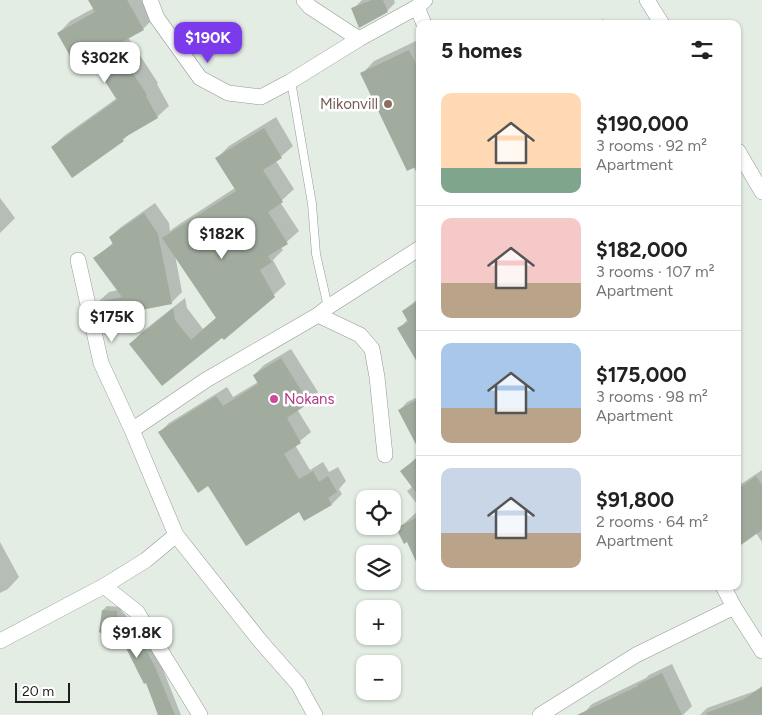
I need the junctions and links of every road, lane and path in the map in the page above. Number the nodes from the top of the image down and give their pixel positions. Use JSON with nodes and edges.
{"nodes":[{"id":1,"x":150,"y":0,"type":"edge"},
{"id":2,"x":304,"y":0,"type":"edge"},
{"id":3,"x":647,"y":0,"type":"edge"},
{"id":4,"x":421,"y":3,"type":"edge"},
{"id":5,"x":423,"y":20,"type":"edge"},
{"id":6,"x":660,"y":20,"type":"edge"},
{"id":7,"x":359,"y":39,"type":"junction"},
{"id":8,"x":291,"y":81,"type":"junction"},
{"id":9,"x":741,"y":156,"type":"edge"},
{"id":10,"x":762,"y":192,"type":"edge"},
{"id":11,"x":416,"y":251,"type":"edge"},
{"id":12,"x":78,"y":260,"type":"dead end"},
{"id":13,"x":323,"y":311,"type":"junction"},
{"id":14,"x":132,"y":430,"type":"junction"},
{"id":15,"x":385,"y":455,"type":"dead end"},
{"id":16,"x":176,"y":535,"type":"junction"},
{"id":17,"x":104,"y":586,"type":"junction"},
{"id":18,"x":725,"y":590,"type":"edge"},
{"id":19,"x":734,"y":608,"type":"junction"},
{"id":20,"x":0,"y":640,"type":"edge"},
{"id":21,"x":762,"y":651,"type":"edge"},
{"id":22,"x":548,"y":713,"type":"edge"},
{"id":23,"x":200,"y":715,"type":"edge"},
{"id":24,"x":315,"y":715,"type":"edge"}],
"edges":[{"from":1,"to":8,"type":"street"},
{"from":2,"to":7,"type":"street"},
{"from":3,"to":6,"type":"street"},
{"from":4,"to":5,"type":"street"},
{"from":4,"to":7,"type":"street"},
{"from":7,"to":8,"type":"street"},
{"from":8,"to":13,"type":"lane"},
{"from":9,"to":10,"type":"street"},
{"from":11,"to":13,"type":"street"},
{"from":12,"to":14,"type":"street"},
{"from":13,"to":14,"type":"street"},
{"from":13,"to":15,"type":"street"},
{"from":14,"to":16,"type":"street"},
{"from":16,"to":17,"type":"street"},
{"from":16,"to":24,"type":"street"},
{"from":17,"to":20,"type":"street"},
{"from":17,"to":23,"type":"street"},
{"from":18,"to":19,"type":"street"},
{"from":19,"to":21,"type":"street"},
{"from":19,"to":22,"type":"street"}]}
